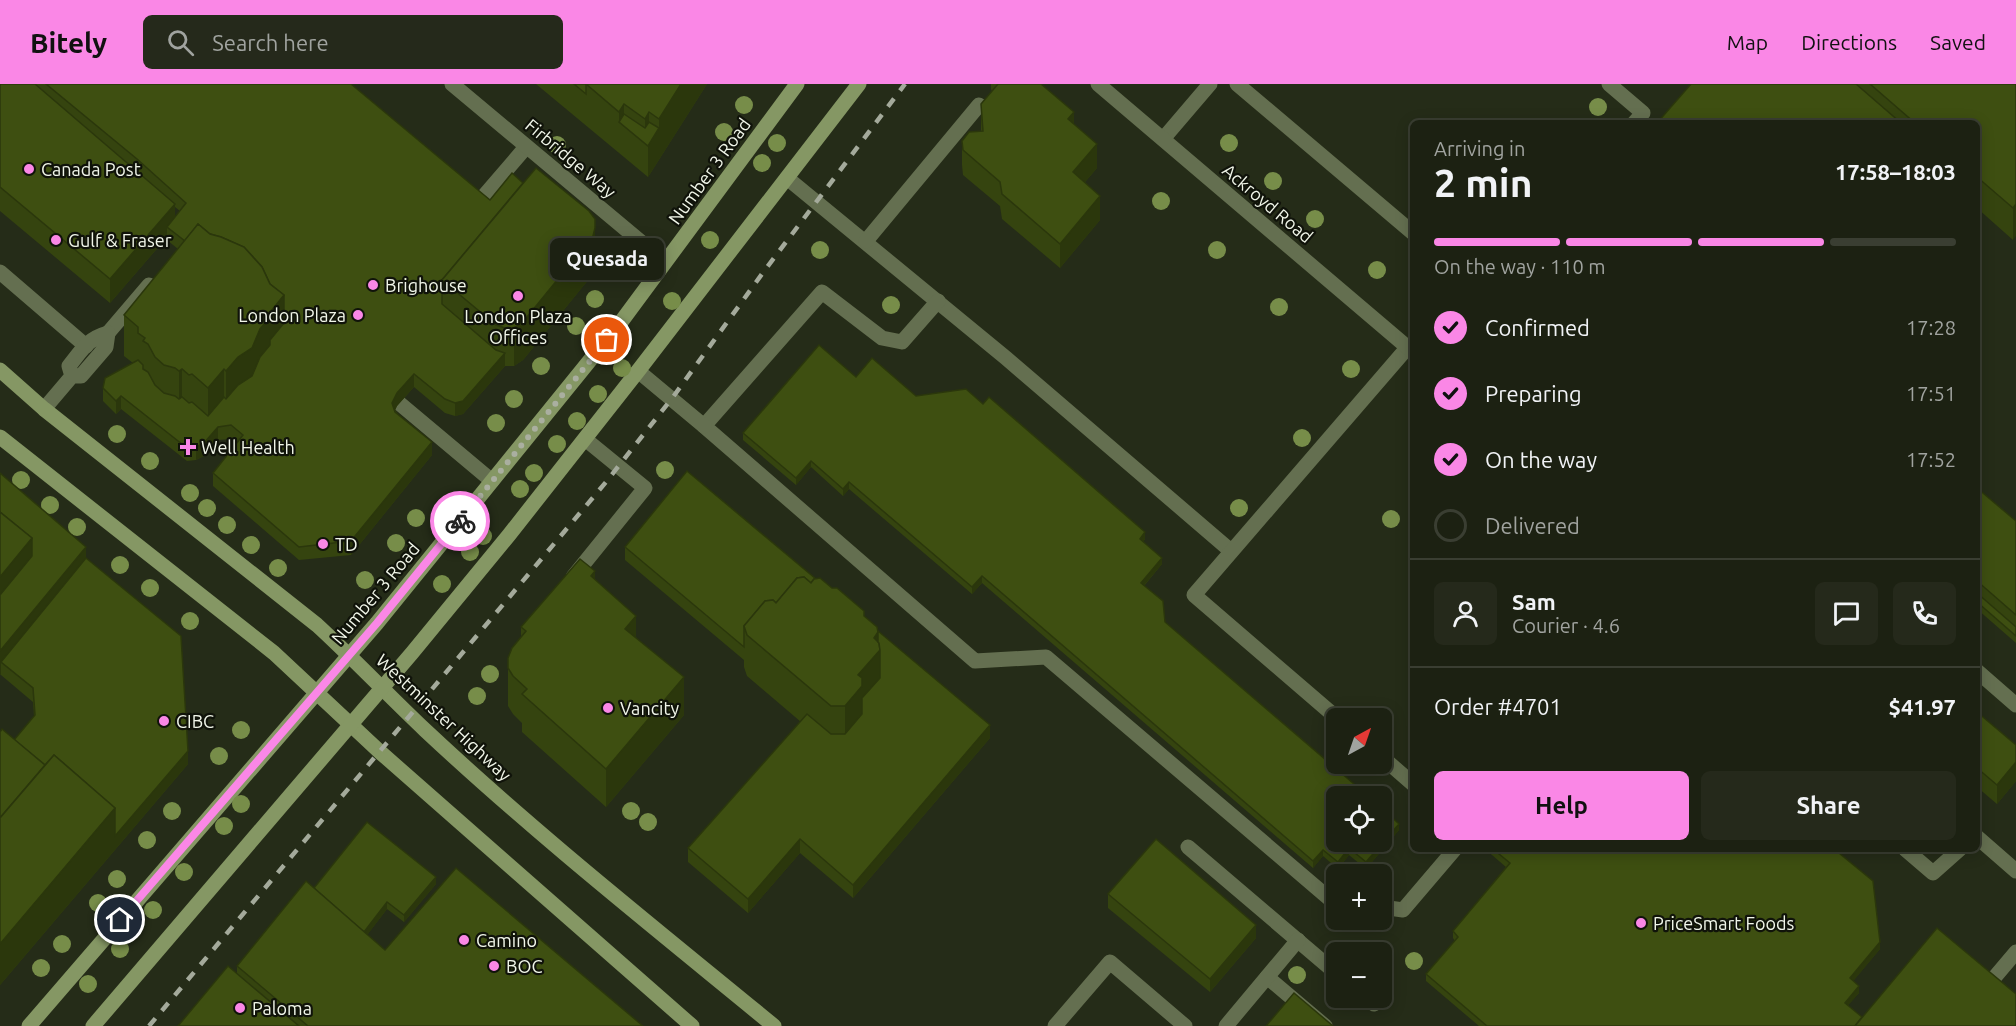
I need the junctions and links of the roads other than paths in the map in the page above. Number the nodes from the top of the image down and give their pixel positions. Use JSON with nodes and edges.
{"nodes":[{"id":1,"x":452,"y":84,"type":"edge"},
{"id":2,"x":797,"y":84,"type":"edge"},
{"id":3,"x":859,"y":84,"type":"edge"},
{"id":4,"x":1098,"y":84,"type":"edge"},
{"id":5,"x":1210,"y":84,"type":"edge"},
{"id":6,"x":1237,"y":84,"type":"edge"},
{"id":7,"x":1610,"y":84,"type":"edge"},
{"id":8,"x":979,"y":105,"type":"edge"},
{"id":9,"x":1636,"y":120,"type":"edge"},
{"id":10,"x":1163,"y":139,"type":"junction"},
{"id":11,"x":526,"y":147,"type":"junction"},
{"id":12,"x":787,"y":178,"type":"junction"},
{"id":13,"x":478,"y":203,"type":"edge"},
{"id":14,"x":1410,"y":230,"type":"edge"},
{"id":15,"x":866,"y":241,"type":"junction"},
{"id":16,"x":665,"y":262,"type":"junction"},
{"id":17,"x":0,"y":272,"type":"edge"},
{"id":18,"x":158,"y":275,"type":"edge"},
{"id":19,"x":938,"y":301,"type":"junction"},
{"id":20,"x":108,"y":333,"type":"junction"},
{"id":21,"x":86,"y":346,"type":"junction"},
{"id":22,"x":1410,"y":349,"type":"edge"},
{"id":23,"x":0,"y":370,"type":"edge"},
{"id":24,"x":638,"y":371,"type":"junction"},
{"id":25,"x":72,"y":376,"type":"junction"},
{"id":26,"x":399,"y":403,"type":"edge"},
{"id":27,"x":44,"y":409,"type":"junction"},
{"id":28,"x":705,"y":426,"type":"junction"},
{"id":29,"x":0,"y":437,"type":"edge"},
{"id":30,"x":585,"y":440,"type":"junction"},
{"id":31,"x":492,"y":481,"type":"junction"},
{"id":32,"x":1231,"y":551,"type":"junction"},
{"id":33,"x":560,"y":592,"type":"edge"},
{"id":34,"x":349,"y":654,"type":"junction"},
{"id":35,"x":1980,"y":674,"type":"edge"},
{"id":36,"x":382,"y":687,"type":"junction"},
{"id":37,"x":317,"y":692,"type":"junction"},
{"id":38,"x":2016,"y":705,"type":"edge"},
{"id":39,"x":1326,"y":709,"type":"edge"},
{"id":40,"x":350,"y":725,"type":"junction"},
{"id":41,"x":1392,"y":766,"type":"edge"},
{"id":42,"x":1410,"y":781,"type":"edge"},
{"id":43,"x":1980,"y":840,"type":"edge"},
{"id":44,"x":1188,"y":847,"type":"dead end"},
{"id":45,"x":1452,"y":852,"type":"edge"},
{"id":46,"x":1908,"y":852,"type":"edge"},
{"id":47,"x":1957,"y":852,"type":"edge"},
{"id":48,"x":2016,"y":871,"type":"edge"},
{"id":49,"x":1326,"y":896,"type":"edge"},
{"id":50,"x":1392,"y":908,"type":"edge"},
{"id":51,"x":1298,"y":940,"type":"junction"},
{"id":52,"x":2016,"y":952,"type":"edge"},
{"id":53,"x":1326,"y":964,"type":"edge"},
{"id":54,"x":1267,"y":977,"type":"junction"},
{"id":55,"x":1983,"y":991,"type":"edge"},
{"id":56,"x":29,"y":1026,"type":"edge"},
{"id":57,"x":93,"y":1026,"type":"edge"},
{"id":58,"x":692,"y":1026,"type":"edge"},
{"id":59,"x":774,"y":1026,"type":"edge"},
{"id":60,"x":1055,"y":1026,"type":"edge"},
{"id":61,"x":1185,"y":1026,"type":"edge"},
{"id":62,"x":1226,"y":1026,"type":"edge"},
{"id":63,"x":1325,"y":1026,"type":"edge"}],
"edges":[{"from":1,"to":11,"type":"street","name":"Firbridge Way"},
{"from":2,"to":16,"type":"main road","name":"Number 3 Road"},
{"from":3,"to":12,"type":"main road"},
{"from":4,"to":10,"type":"street","name":"Ackroyd Road"},
{"from":5,"to":10,"type":"street"},
{"from":6,"to":14,"type":"street"},
{"from":7,"to":9,"type":"street"},
{"from":8,"to":15,"type":"street"},
{"from":10,"to":22,"type":"street","name":"Ackroyd Road"},
{"from":11,"to":13,"type":"street"},
{"from":11,"to":16,"type":"street","name":"Firbridge Way"},
{"from":12,"to":15,"type":"street"},
{"from":12,"to":24,"type":"main road"},
{"from":15,"to":19,"type":"street"},
{"from":16,"to":31,"type":"main road","name":"Number 3 Road"},
{"from":17,"to":21,"type":"street"},
{"from":18,"to":20,"type":"street"},
{"from":19,"to":28,"type":"street"},
{"from":19,"to":32,"type":"street"},
{"from":20,"to":21,"type":"street"},
{"from":20,"to":25,"type":"street"},
{"from":21,"to":25,"type":"street"},
{"from":22,"to":32,"type":"street"},
{"from":23,"to":27,"type":"main road","name":"Westminster Highway"},
{"from":24,"to":28,"type":"street"},
{"from":24,"to":30,"type":"main road"},
{"from":25,"to":27,"type":"street"},
{"from":26,"to":31,"type":"street"},
{"from":27,"to":34,"type":"main road","name":"Westminster Highway"},
{"from":28,"to":49,"type":"street"},
{"from":29,"to":37,"type":"main road"},
{"from":30,"to":33,"type":"street"},
{"from":30,"to":36,"type":"main road"},
{"from":31,"to":34,"type":"main road","name":"Number 3 Road"},
{"from":32,"to":39,"type":"street"},
{"from":34,"to":36,"type":"main road","name":"Westminster Highway"},
{"from":34,"to":37,"type":"main road","name":"Number 3 Road"},
{"from":35,"to":38,"type":"street"},
{"from":36,"to":40,"type":"main road"},
{"from":36,"to":59,"type":"main road","name":"Westminster Highway"},
{"from":37,"to":40,"type":"main road"},
{"from":37,"to":56,"type":"main road","name":"Number 3 Road"},
{"from":40,"to":57,"type":"main road"},
{"from":40,"to":58,"type":"main road"},
{"from":41,"to":42,"type":"street"},
{"from":43,"to":48,"type":"street"},
{"from":44,"to":51,"type":"street"},
{"from":45,"to":50,"type":"street"},
{"from":46,"to":47,"type":"street"},
{"from":51,"to":53,"type":"street"},
{"from":51,"to":54,"type":"street"},
{"from":52,"to":55,"type":"street"},
{"from":54,"to":62,"type":"street"},
{"from":54,"to":63,"type":"street"},
{"from":60,"to":61,"type":"street"}]}
